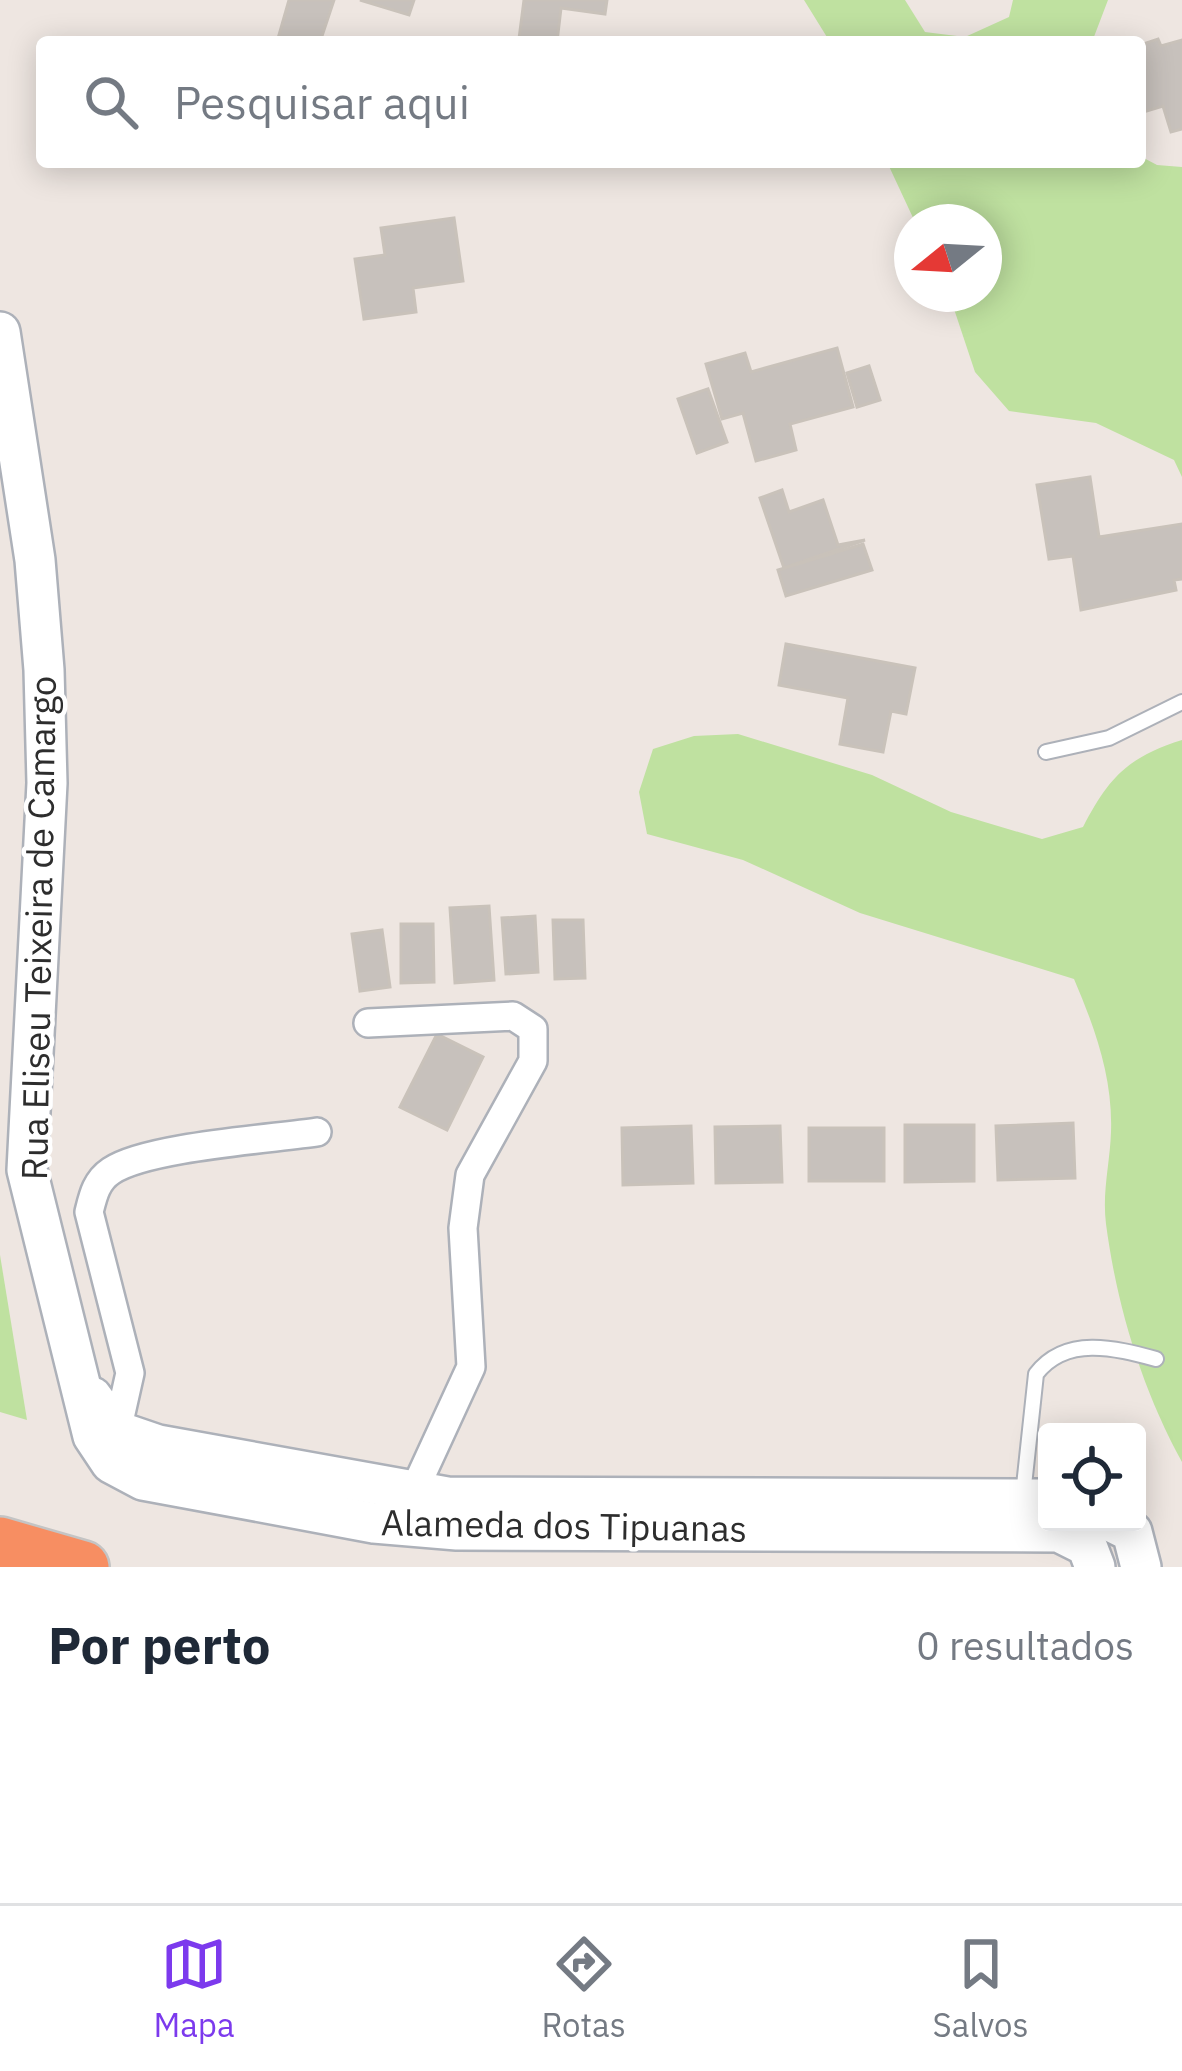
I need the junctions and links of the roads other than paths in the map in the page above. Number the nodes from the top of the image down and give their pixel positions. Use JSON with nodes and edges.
{"nodes":[{"id":1,"x":0,"y":332,"type":"edge"},
{"id":2,"x":1182,"y":702,"type":"edge"},
{"id":3,"x":1046,"y":752,"type":"dead end"},
{"id":4,"x":368,"y":1023,"type":"dead end"},
{"id":5,"x":317,"y":1132,"type":"dead end"},
{"id":6,"x":1156,"y":1360,"type":"dead end"},
{"id":7,"x":79,"y":1378,"type":"junction"},
{"id":8,"x":117,"y":1431,"type":"junction"},
{"id":9,"x":289,"y":1488,"type":"junction"},
{"id":10,"x":1035,"y":1499,"type":"edge"},
{"id":11,"x":409,"y":1509,"type":"junction"},
{"id":12,"x":930,"y":1514,"type":"junction"},
{"id":13,"x":3,"y":1544,"type":"edge"},
{"id":14,"x":1113,"y":1547,"type":"edge"},
{"id":15,"x":83,"y":1567,"type":"edge"}],
"edges":[{"from":1,"to":7,"type":"street","name":"Rua Eliseu Teixeira de Camargo"},
{"from":2,"to":3,"type":"lane"},
{"from":4,"to":11,"type":"street"},
{"from":5,"to":8,"type":"street"},
{"from":6,"to":10,"type":"lane"},
{"from":7,"to":8,"type":"street"},
{"from":7,"to":9,"type":"street","name":"Alameda dos Tipuanas"},
{"from":8,"to":9,"type":"street","name":"Alameda dos Tipuanas"},
{"from":9,"to":11,"type":"street","name":"Alameda dos Tipuanas"},
{"from":10,"to":12,"type":"street","name":"Alameda dos Tipuanas"},
{"from":11,"to":12,"type":"street","name":"Alameda dos Tipuanas"},
{"from":12,"to":14,"type":"street","name":"Alameda dos Tipuanas"},
{"from":13,"to":15,"type":"highway"}]}
